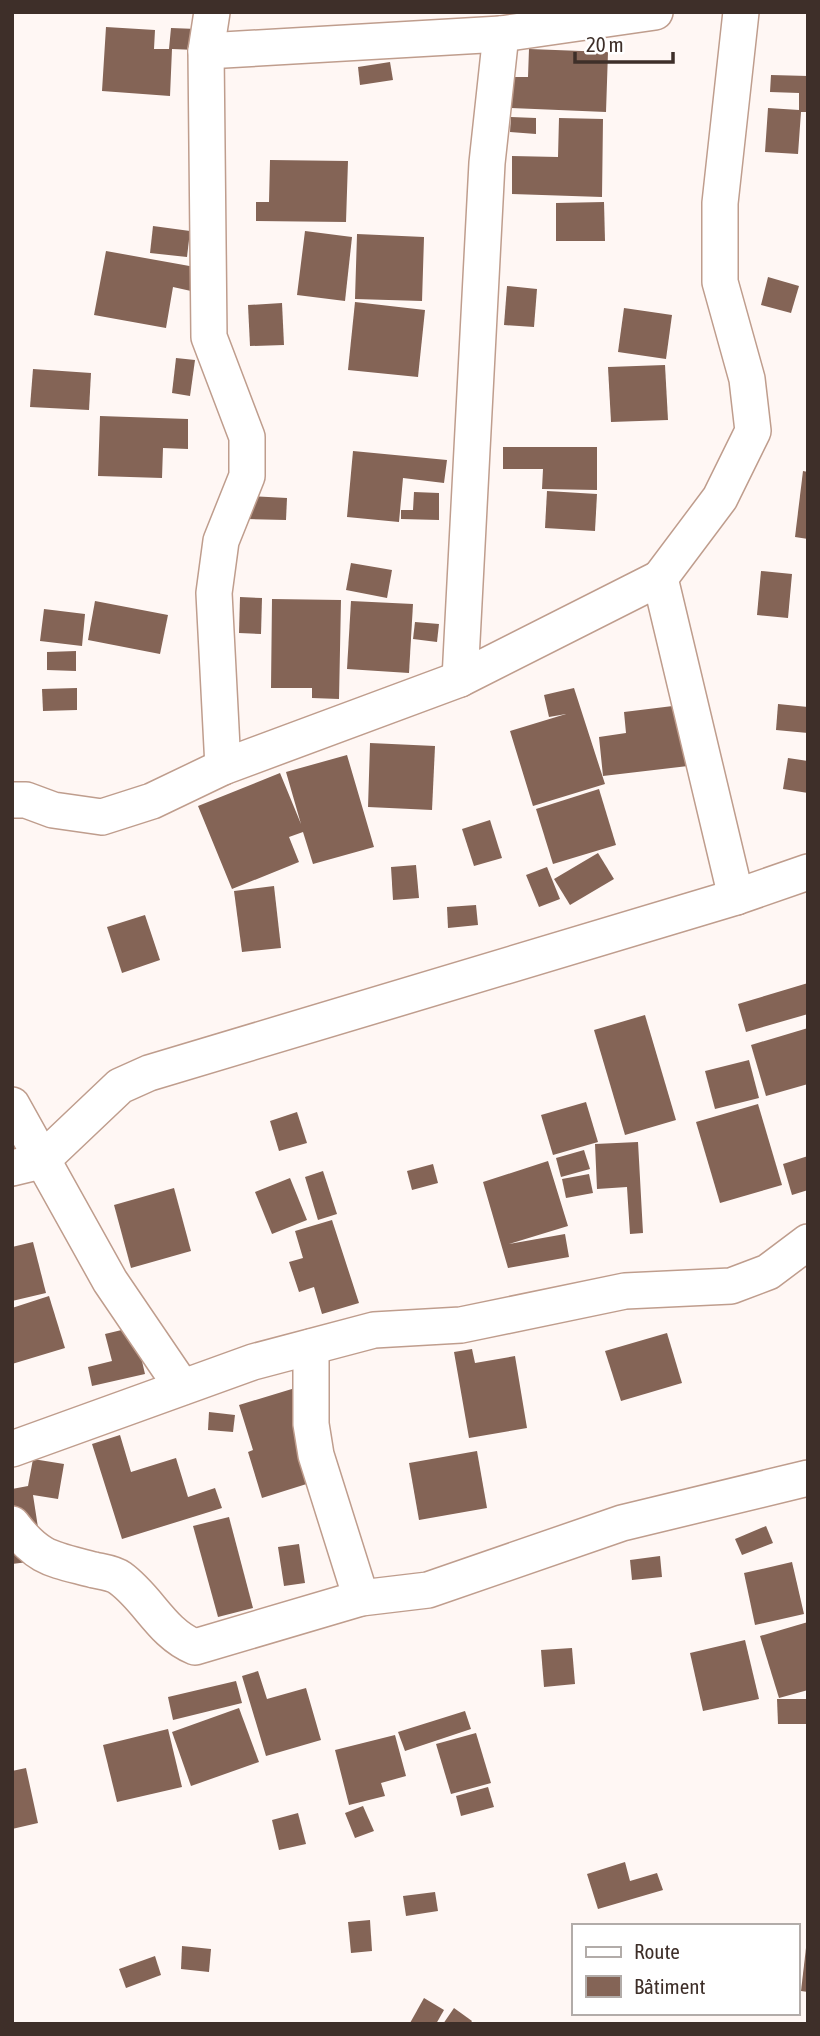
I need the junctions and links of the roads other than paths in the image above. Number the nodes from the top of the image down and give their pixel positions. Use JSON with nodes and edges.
{"nodes":[{"id":1,"x":212,"y":12,"type":"edge"},
{"id":2,"x":655,"y":12,"type":"edge"},
{"id":3,"x":741,"y":12,"type":"edge"},
{"id":4,"x":501,"y":34,"type":"junction"},
{"id":5,"x":206,"y":51,"type":"junction"},
{"id":6,"x":660,"y":578,"type":"junction"},
{"id":7,"x":460,"y":678,"type":"junction"},
{"id":8,"x":223,"y":767,"type":"junction"},
{"id":9,"x":12,"y":800,"type":"edge"},
{"id":10,"x":808,"y":872,"type":"edge"},
{"id":11,"x":736,"y":897,"type":"junction"},
{"id":12,"x":12,"y":1105,"type":"edge"},
{"id":13,"x":26,"y":1165,"type":"edge"},
{"id":14,"x":808,"y":1242,"type":"edge"},
{"id":15,"x":311,"y":1347,"type":"junction"},
{"id":16,"x":182,"y":1387,"type":"junction"},
{"id":17,"x":12,"y":1449,"type":"edge"},
{"id":18,"x":808,"y":1478,"type":"edge"},
{"id":19,"x":12,"y":1524,"type":"edge"},
{"id":20,"x":361,"y":1598,"type":"junction"}],
"edges":[{"from":1,"to":5,"type":"street"},
{"from":2,"to":4,"type":"street"},
{"from":3,"to":6,"type":"street"},
{"from":4,"to":5,"type":"street"},
{"from":4,"to":7,"type":"street"},
{"from":5,"to":8,"type":"street"},
{"from":6,"to":7,"type":"street"},
{"from":6,"to":11,"type":"street"},
{"from":7,"to":8,"type":"street"},
{"from":8,"to":9,"type":"street"},
{"from":10,"to":11,"type":"street"},
{"from":11,"to":13,"type":"street"},
{"from":12,"to":13,"type":"street"},
{"from":13,"to":16,"type":"street"},
{"from":14,"to":15,"type":"street"},
{"from":15,"to":16,"type":"street"},
{"from":15,"to":20,"type":"street"},
{"from":16,"to":17,"type":"street"},
{"from":18,"to":20,"type":"street"},
{"from":19,"to":20,"type":"street"}]}
